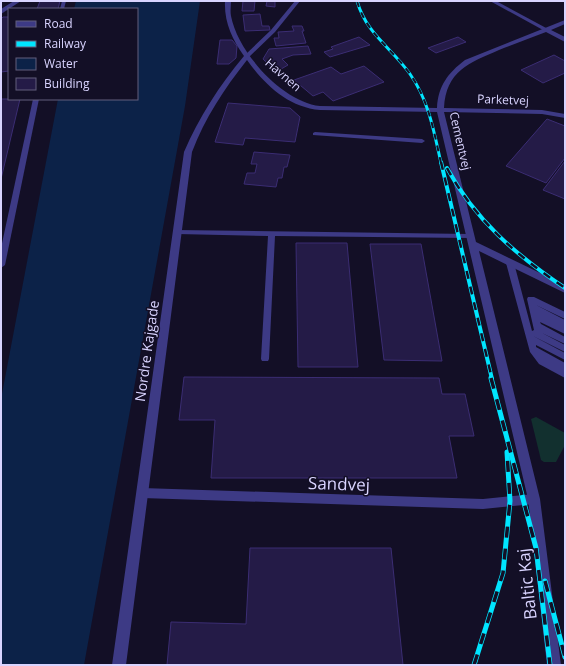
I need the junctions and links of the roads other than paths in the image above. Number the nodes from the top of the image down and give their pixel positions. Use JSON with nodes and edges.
{"nodes":[{"id":1,"x":18,"y":1,"type":"edge"},
{"id":2,"x":228,"y":1,"type":"edge"},
{"id":3,"x":298,"y":1,"type":"edge"},
{"id":4,"x":492,"y":1,"type":"edge"},
{"id":5,"x":2,"y":10,"type":"edge"},
{"id":6,"x":565,"y":22,"type":"edge"},
{"id":7,"x":545,"y":30,"type":"junction"},
{"id":8,"x":565,"y":40,"type":"edge"},
{"id":9,"x":247,"y":56,"type":"junction"},
{"id":10,"x":36,"y":100,"type":"edge"},
{"id":11,"x":440,"y":110,"type":"junction"},
{"id":12,"x":565,"y":116,"type":"edge"},
{"id":13,"x":315,"y":134,"type":"dead end"},
{"id":14,"x":422,"y":141,"type":"dead end"},
{"id":15,"x":177,"y":232,"type":"junction"},
{"id":16,"x":272,"y":233,"type":"junction"},
{"id":17,"x":4,"y":237,"type":"edge"},
{"id":18,"x":471,"y":240,"type":"junction"},
{"id":19,"x":510,"y":263,"type":"junction"},
{"id":20,"x":1,"y":265,"type":"edge"},
{"id":21,"x":565,"y":289,"type":"edge"},
{"id":22,"x":533,"y":308,"type":"junction"},
{"id":23,"x":535,"y":316,"type":"junction"},
{"id":24,"x":565,"y":316,"type":"edge"},
{"id":25,"x":565,"y":324,"type":"edge"},
{"id":26,"x":537,"y":326,"type":"junction"},
{"id":27,"x":527,"y":329,"type":"junction"},
{"id":28,"x":565,"y":331,"type":"edge"},
{"id":29,"x":539,"y":335,"type":"junction"},
{"id":30,"x":530,"y":338,"type":"junction"},
{"id":31,"x":565,"y":340,"type":"edge"},
{"id":32,"x":532,"y":347,"type":"junction"},
{"id":33,"x":565,"y":349,"type":"edge"},
{"id":34,"x":565,"y":356,"type":"edge"},
{"id":35,"x":265,"y":360,"type":"dead end"},
{"id":36,"x":565,"y":367,"type":"edge"},
{"id":37,"x":565,"y":374,"type":"edge"},
{"id":38,"x":142,"y":493,"type":"junction"},
{"id":39,"x":534,"y":498,"type":"junction"},
{"id":40,"x":119,"y":665,"type":"edge"},
{"id":41,"x":554,"y":665,"type":"edge"}],
"edges":[{"from":1,"to":5,"type":"street"},
{"from":2,"to":9,"type":"street","name":"Havnen"},
{"from":3,"to":9,"type":"lane"},
{"from":4,"to":7,"type":"lane"},
{"from":6,"to":7,"type":"street","name":"Cementvej"},
{"from":7,"to":8,"type":"street"},
{"from":7,"to":11,"type":"street","name":"Cementvej"},
{"from":9,"to":11,"type":"street","name":"Havnen"},
{"from":9,"to":15,"type":"street","name":"Nordre Kajgade"},
{"from":10,"to":17,"type":"lane"},
{"from":11,"to":12,"type":"street","name":"Parketvej"},
{"from":11,"to":18,"type":"street","name":"Cementvej"},
{"from":13,"to":14,"type":"lane"},
{"from":15,"to":16,"type":"lane"},
{"from":15,"to":38,"type":"street","name":"Nordre Kajgade"},
{"from":16,"to":18,"type":"lane"},
{"from":16,"to":35,"type":"lane"},
{"from":17,"to":20,"type":"lane"},
{"from":18,"to":19,"type":"street"},
{"from":18,"to":39,"type":"street","name":"Cementvej"},
{"from":19,"to":21,"type":"street"},
{"from":19,"to":27,"type":"lane"},
{"from":22,"to":23,"type":"lane"},
{"from":22,"to":24,"type":"lane"},
{"from":22,"to":25,"type":"lane"},
{"from":23,"to":26,"type":"lane"},
{"from":23,"to":28,"type":"lane"},
{"from":26,"to":29,"type":"lane"},
{"from":26,"to":31,"type":"lane"},
{"from":27,"to":29,"type":"lane"},
{"from":27,"to":30,"type":"lane"},
{"from":29,"to":33,"type":"lane"},
{"from":30,"to":32,"type":"lane"},
{"from":30,"to":34,"type":"lane"},
{"from":32,"to":36,"type":"lane"},
{"from":32,"to":37,"type":"lane"},
{"from":38,"to":39,"type":"lane","name":"Sandvej"},
{"from":38,"to":40,"type":"street","name":"Nordre Kajgade"},
{"from":39,"to":41,"type":"street","name":"Baltic Kaj"}]}
